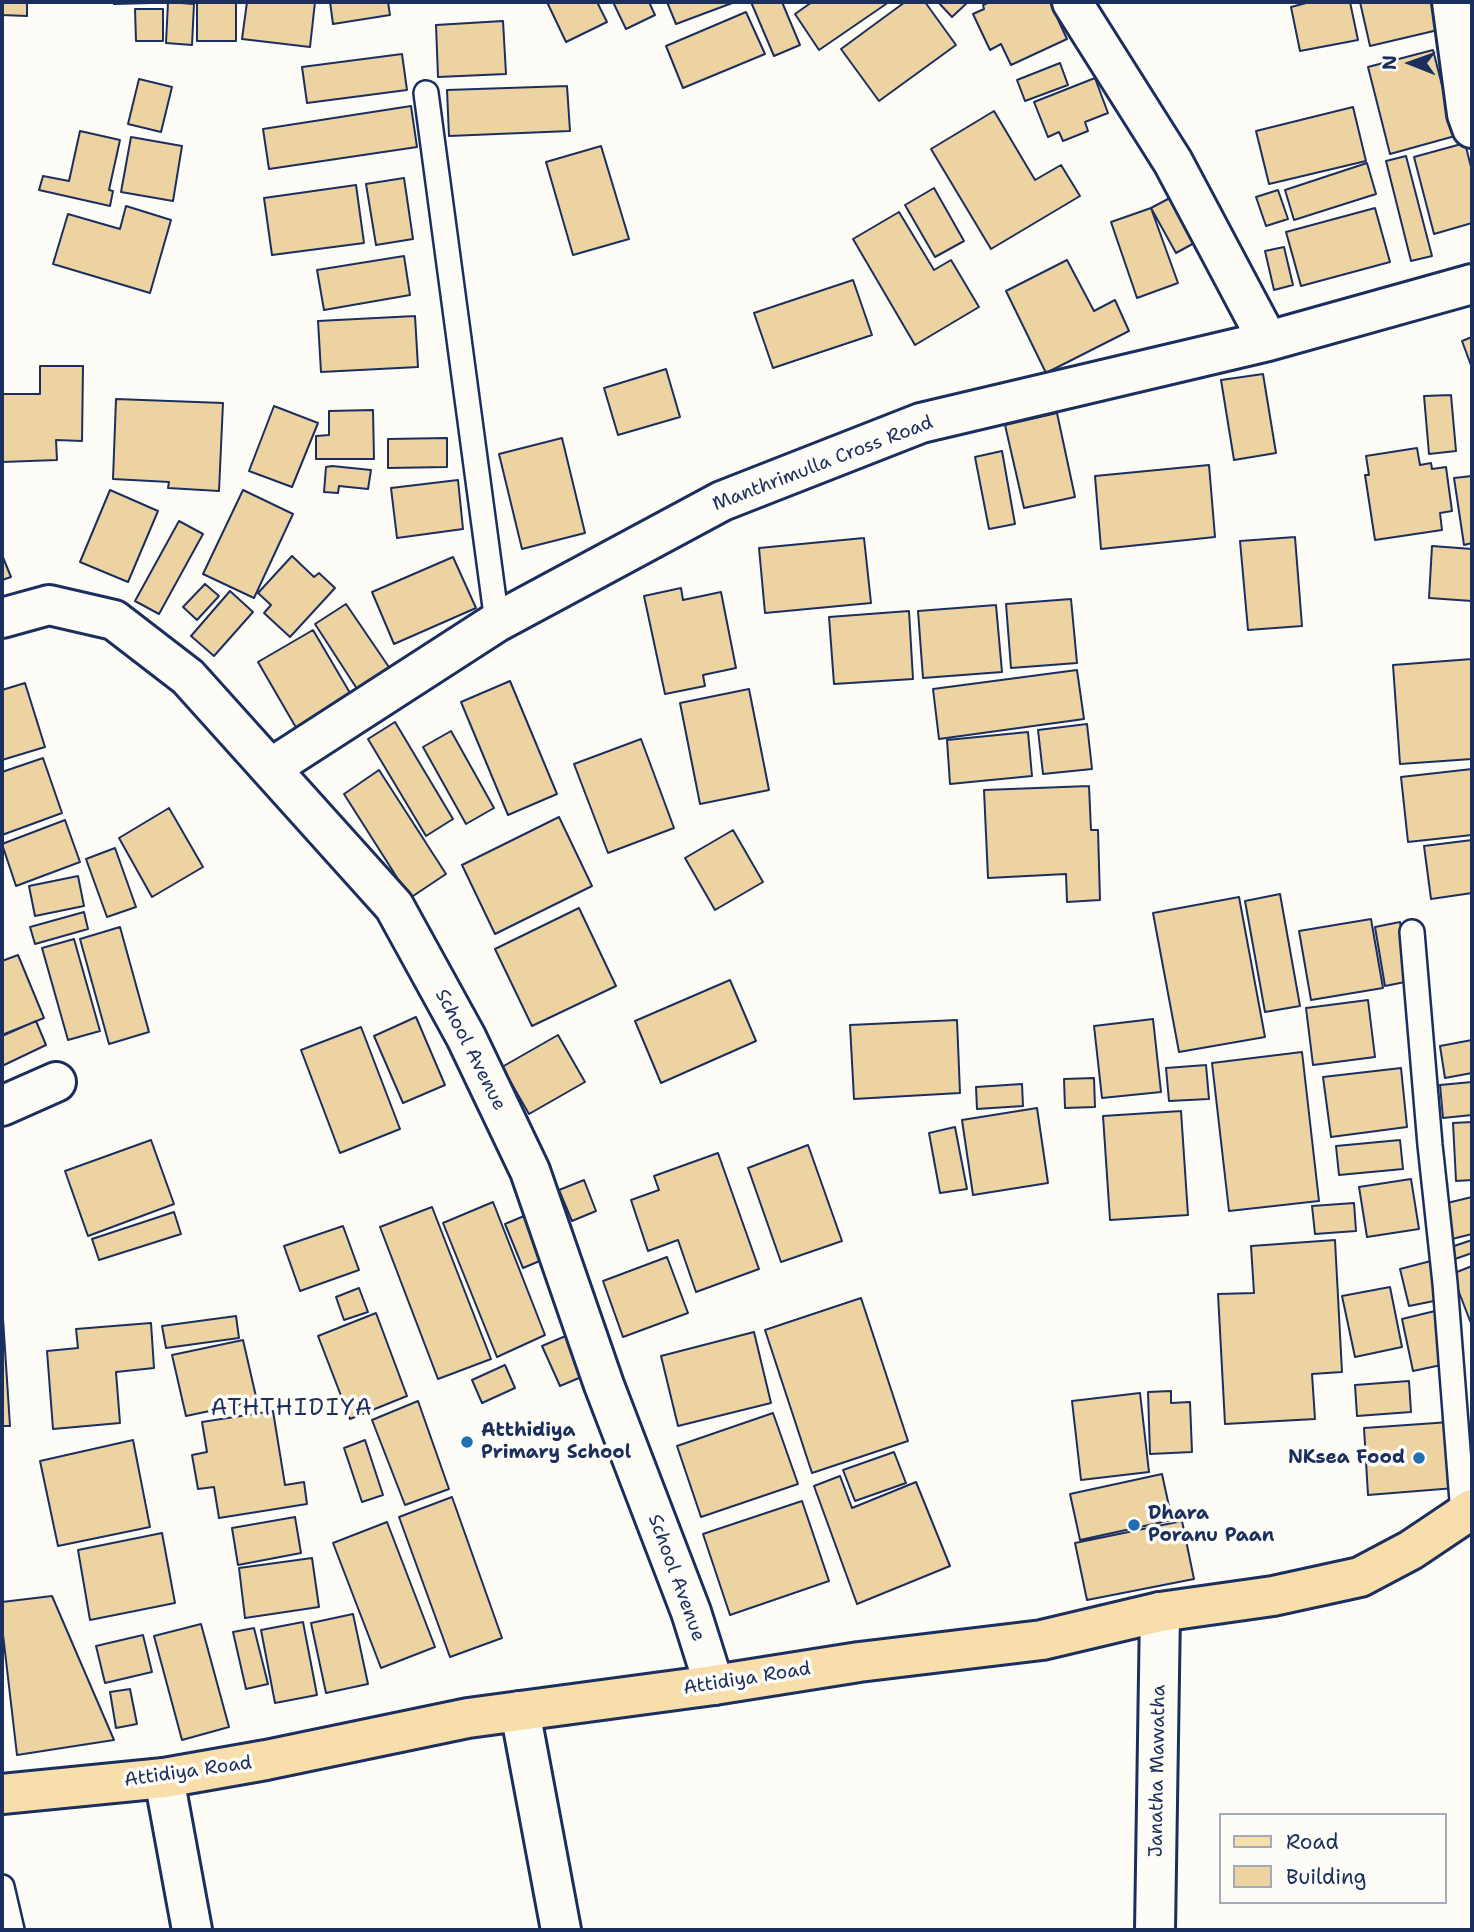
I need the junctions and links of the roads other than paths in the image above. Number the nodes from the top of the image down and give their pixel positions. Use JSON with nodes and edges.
{"nodes":[{"id":1,"x":1072,"y":2,"type":"edge"},
{"id":2,"x":1452,"y":2,"type":"edge"},
{"id":3,"x":426,"y":93,"type":"dead end"},
{"id":4,"x":1472,"y":128,"type":"edge"},
{"id":5,"x":1472,"y":284,"type":"edge"},
{"id":6,"x":1268,"y":341,"type":"junction"},
{"id":7,"x":2,"y":618,"type":"edge"},
{"id":8,"x":497,"y":622,"type":"junction"},
{"id":9,"x":271,"y":768,"type":"junction"},
{"id":10,"x":1412,"y":932,"type":"dead end"},
{"id":11,"x":56,"y":1082,"type":"dead end"},
{"id":12,"x":2,"y":1105,"type":"edge"},
{"id":13,"x":1468,"y":1511,"type":"edge"},
{"id":14,"x":1160,"y":1612,"type":"junction"},
{"id":15,"x":714,"y":1685,"type":"junction"},
{"id":16,"x":520,"y":1712,"type":"junction"},
{"id":17,"x":164,"y":1778,"type":"junction"},
{"id":18,"x":2,"y":1794,"type":"edge"},
{"id":19,"x":2,"y":1887,"type":"edge"},
{"id":20,"x":12,"y":1930,"type":"edge"},
{"id":21,"x":192,"y":1930,"type":"edge"},
{"id":22,"x":561,"y":1930,"type":"edge"},
{"id":23,"x":1155,"y":1930,"type":"edge"}],
"edges":[{"from":1,"to":6,"type":"street"},
{"from":2,"to":4,"type":"street"},
{"from":3,"to":8,"type":"lane"},
{"from":5,"to":6,"type":"street","name":"Manthrimulla Cross Road"},
{"from":6,"to":8,"type":"street","name":"Manthrimulla Cross Road"},
{"from":7,"to":9,"type":"street","name":"School Avenue"},
{"from":8,"to":9,"type":"street","name":"Manthrimulla Cross Road"},
{"from":9,"to":15,"type":"street","name":"School Avenue"},
{"from":10,"to":13,"type":"lane"},
{"from":11,"to":12,"type":"street"},
{"from":13,"to":14,"type":"main road","name":"Attidiya Road"},
{"from":14,"to":15,"type":"main road","name":"Attidiya Road"},
{"from":14,"to":23,"type":"street","name":"Janatha Mawatha"},
{"from":15,"to":16,"type":"main road","name":"Attidiya Road"},
{"from":16,"to":17,"type":"main road","name":"Attidiya Road"},
{"from":16,"to":22,"type":"street"},
{"from":17,"to":18,"type":"main road","name":"Attidiya Road"},
{"from":17,"to":21,"type":"street"},
{"from":19,"to":20,"type":"lane"}]}
